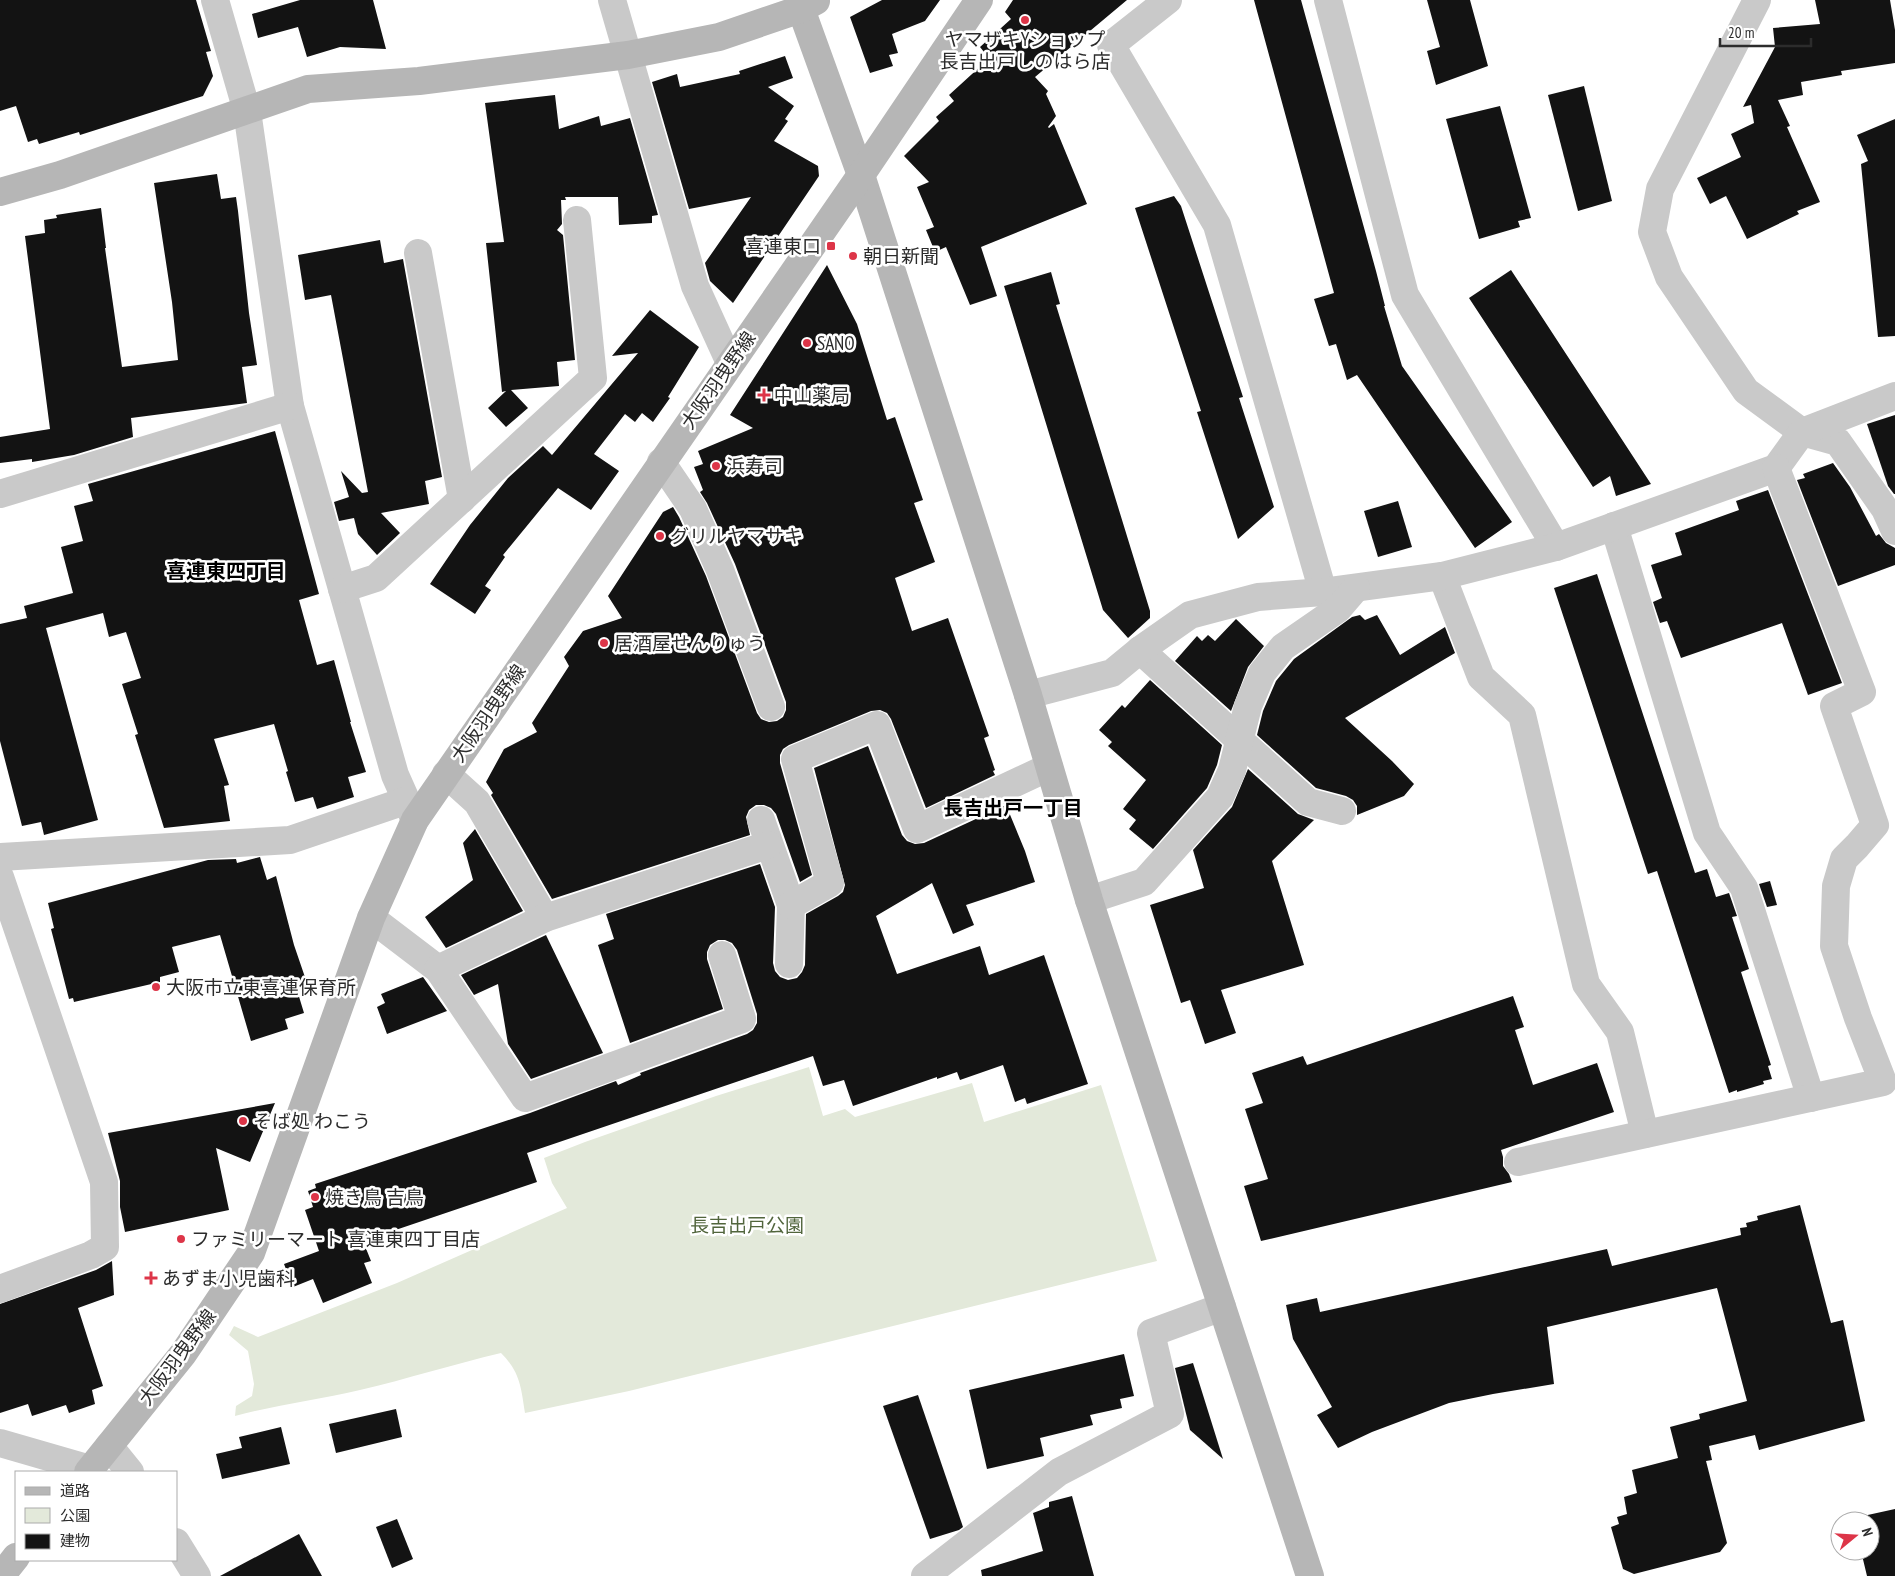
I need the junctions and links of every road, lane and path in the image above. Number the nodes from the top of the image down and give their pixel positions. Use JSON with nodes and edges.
{"nodes":[{"id":1,"x":215,"y":0,"type":"edge"},
{"id":2,"x":612,"y":0,"type":"edge"},
{"id":3,"x":979,"y":0,"type":"edge"},
{"id":4,"x":1168,"y":0,"type":"edge"},
{"id":5,"x":1328,"y":0,"type":"edge"},
{"id":6,"x":1757,"y":0,"type":"edge"},
{"id":7,"x":809,"y":4,"type":"edge"},
{"id":8,"x":628,"y":55,"type":"junction"},
{"id":9,"x":247,"y":111,"type":"junction"},
{"id":10,"x":861,"y":175,"type":"junction"},
{"id":11,"x":0,"y":192,"type":"edge"},
{"id":12,"x":577,"y":220,"type":"dead end"},
{"id":13,"x":418,"y":253,"type":"dead end"},
{"id":14,"x":730,"y":363,"type":"junction"},
{"id":15,"x":1895,"y":396,"type":"edge"},
{"id":16,"x":290,"y":406,"type":"junction"},
{"id":17,"x":1802,"y":432,"type":"junction"},
{"id":18,"x":661,"y":462,"type":"junction"},
{"id":19,"x":1776,"y":468,"type":"junction"},
{"id":20,"x":0,"y":494,"type":"edge"},
{"id":21,"x":462,"y":499,"type":"junction"},
{"id":22,"x":1614,"y":526,"type":"junction"},
{"id":23,"x":1895,"y":531,"type":"edge"},
{"id":24,"x":1556,"y":547,"type":"junction"},
{"id":25,"x":1442,"y":576,"type":"junction"},
{"id":26,"x":1356,"y":588,"type":"junction"},
{"id":27,"x":342,"y":589,"type":"junction"},
{"id":28,"x":1323,"y":592,"type":"junction"},
{"id":29,"x":1140,"y":650,"type":"junction"},
{"id":30,"x":1028,"y":695,"type":"junction"},
{"id":31,"x":772,"y":707,"type":"dead end"},
{"id":32,"x":1240,"y":739,"type":"junction"},
{"id":33,"x":1049,"y":767,"type":"junction"},
{"id":34,"x":446,"y":774,"type":"junction"},
{"id":35,"x":410,"y":810,"type":"junction"},
{"id":36,"x":1342,"y":811,"type":"dead end"},
{"id":37,"x":0,"y":857,"type":"edge"},
{"id":38,"x":0,"y":877,"type":"edge"},
{"id":39,"x":1090,"y":900,"type":"junction"},
{"id":40,"x":791,"y":906,"type":"junction"},
{"id":41,"x":371,"y":918,"type":"junction"},
{"id":42,"x":545,"y":918,"type":"junction"},
{"id":43,"x":722,"y":955,"type":"dead end"},
{"id":44,"x":789,"y":964,"type":"dead end"},
{"id":45,"x":438,"y":969,"type":"junction"},
{"id":46,"x":1812,"y":1098,"type":"junction"},
{"id":47,"x":1645,"y":1134,"type":"junction"},
{"id":48,"x":1518,"y":1162,"type":"dead end"},
{"id":49,"x":0,"y":1289,"type":"edge"},
{"id":50,"x":1222,"y":1307,"type":"junction"},
{"id":51,"x":0,"y":1443,"type":"edge"},
{"id":52,"x":109,"y":1446,"type":"junction"},
{"id":53,"x":89,"y":1470,"type":"edge"},
{"id":54,"x":129,"y":1471,"type":"edge"},
{"id":55,"x":178,"y":1545,"type":"edge"},
{"id":56,"x":15,"y":1558,"type":"edge"},
{"id":57,"x":1,"y":1576,"type":"edge"},
{"id":58,"x":198,"y":1576,"type":"edge"},
{"id":59,"x":925,"y":1576,"type":"edge"},
{"id":60,"x":1310,"y":1576,"type":"edge"}],
"edges":[{"from":1,"to":9,"type":"street"},
{"from":2,"to":8,"type":"street"},
{"from":3,"to":10,"type":"street","name":"大阪羽曳野線"},
{"from":4,"to":28,"type":"street"},
{"from":5,"to":24,"type":"street"},
{"from":6,"to":17,"type":"street"},
{"from":7,"to":8,"type":"street"},
{"from":7,"to":10,"type":"street"},
{"from":8,"to":9,"type":"street"},
{"from":8,"to":14,"type":"street"},
{"from":9,"to":11,"type":"street"},
{"from":9,"to":16,"type":"street"},
{"from":10,"to":14,"type":"street","name":"大阪羽曳野線"},
{"from":10,"to":30,"type":"street"},
{"from":12,"to":21,"type":"street"},
{"from":13,"to":21,"type":"street"},
{"from":14,"to":18,"type":"street","name":"大阪羽曳野線"},
{"from":15,"to":17,"type":"street"},
{"from":16,"to":20,"type":"street"},
{"from":16,"to":27,"type":"street"},
{"from":17,"to":19,"type":"street"},
{"from":17,"to":23,"type":"street"},
{"from":18,"to":31,"type":"street"},
{"from":18,"to":34,"type":"street","name":"大阪羽曳野線"},
{"from":19,"to":22,"type":"street"},
{"from":19,"to":46,"type":"street"},
{"from":21,"to":27,"type":"street"},
{"from":22,"to":24,"type":"street"},
{"from":22,"to":46,"type":"street"},
{"from":24,"to":25,"type":"street"},
{"from":25,"to":26,"type":"street"},
{"from":25,"to":47,"type":"street"},
{"from":26,"to":28,"type":"street"},
{"from":26,"to":32,"type":"street"},
{"from":27,"to":35,"type":"street"},
{"from":28,"to":29,"type":"street"},
{"from":29,"to":30,"type":"street"},
{"from":29,"to":32,"type":"street"},
{"from":30,"to":33,"type":"street"},
{"from":32,"to":36,"type":"street"},
{"from":32,"to":39,"type":"street"},
{"from":33,"to":39,"type":"street"},
{"from":33,"to":40,"type":"street"},
{"from":34,"to":35,"type":"street","name":"大阪羽曳野線"},
{"from":34,"to":42,"type":"street"},
{"from":35,"to":37,"type":"street"},
{"from":35,"to":41,"type":"street","name":"大阪羽曳野線"},
{"from":38,"to":49,"type":"street"},
{"from":39,"to":50,"type":"street"},
{"from":40,"to":42,"type":"street"},
{"from":40,"to":44,"type":"street"},
{"from":41,"to":45,"type":"street"},
{"from":41,"to":52,"type":"street","name":"大阪羽曳野線"},
{"from":42,"to":45,"type":"street"},
{"from":43,"to":45,"type":"street"},
{"from":46,"to":47,"type":"street"},
{"from":47,"to":48,"type":"street"},
{"from":50,"to":59,"type":"street"},
{"from":50,"to":60,"type":"street"},
{"from":51,"to":53,"type":"street"},
{"from":52,"to":53,"type":"street","name":"大阪羽曳野線"},
{"from":52,"to":54,"type":"street"},
{"from":55,"to":58,"type":"street"},
{"from":56,"to":57,"type":"street"}]}
